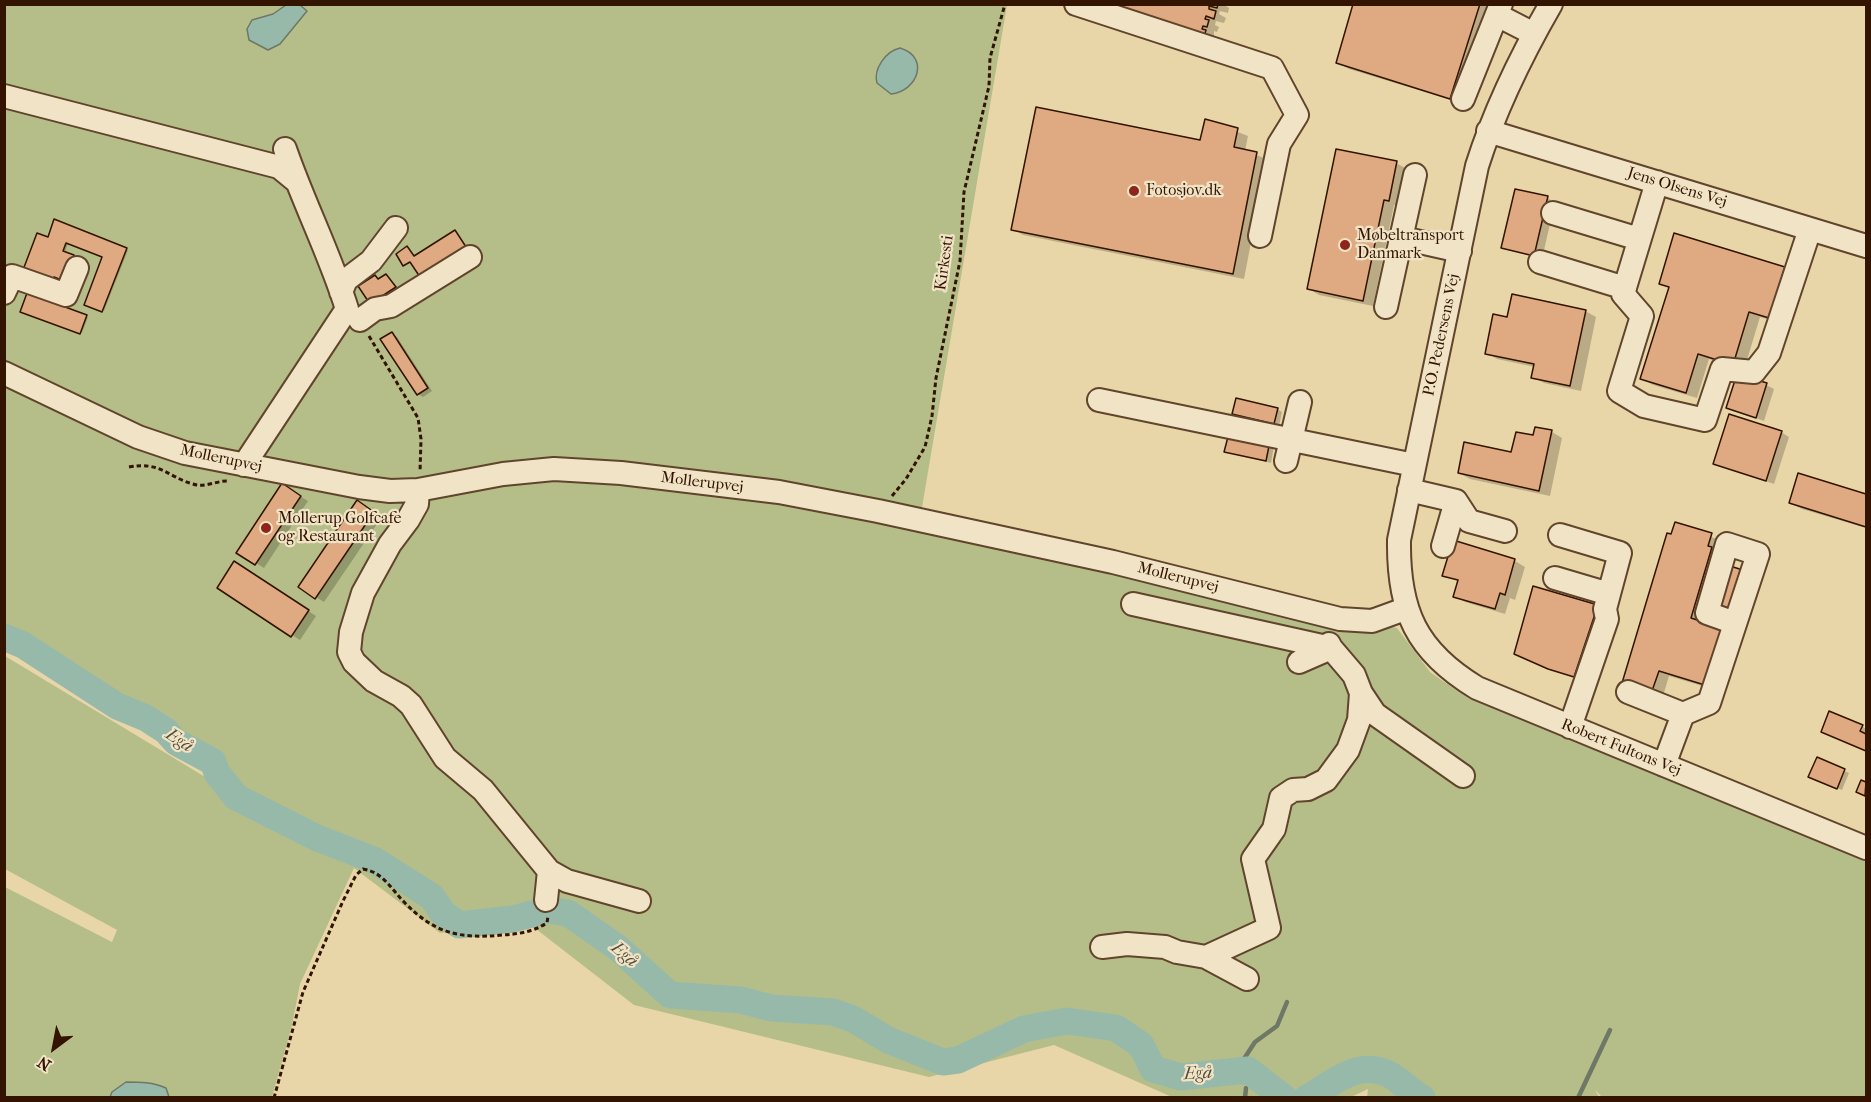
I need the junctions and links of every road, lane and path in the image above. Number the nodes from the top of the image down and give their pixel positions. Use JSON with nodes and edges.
{"nodes":[{"id":1,"x":1005,"y":4,"type":"edge"},
{"id":2,"x":1076,"y":4,"type":"edge"},
{"id":3,"x":1551,"y":4,"type":"edge"},
{"id":4,"x":1499,"y":10,"type":"edge"},
{"id":5,"x":1534,"y":34,"type":"junction"},
{"id":6,"x":4,"y":96,"type":"edge"},
{"id":7,"x":1463,"y":99,"type":"dead end"},
{"id":8,"x":1488,"y":131,"type":"junction"},
{"id":9,"x":285,"y":149,"type":"dead end"},
{"id":10,"x":1415,"y":175,"type":"dead end"},
{"id":11,"x":296,"y":181,"type":"junction"},
{"id":12,"x":1657,"y":182,"type":"junction"},
{"id":13,"x":1553,"y":213,"type":"dead end"},
{"id":14,"x":396,"y":228,"type":"dead end"},
{"id":15,"x":1810,"y":229,"type":"junction"},
{"id":16,"x":1260,"y":236,"type":"dead end"},
{"id":17,"x":1402,"y":238,"type":"junction"},
{"id":18,"x":1639,"y":239,"type":"junction"},
{"id":19,"x":1866,"y":246,"type":"edge"},
{"id":20,"x":1460,"y":251,"type":"junction"},
{"id":21,"x":470,"y":257,"type":"dead end"},
{"id":22,"x":1540,"y":262,"type":"dead end"},
{"id":23,"x":77,"y":268,"type":"dead end"},
{"id":24,"x":1625,"y":288,"type":"junction"},
{"id":25,"x":341,"y":292,"type":"junction"},
{"id":26,"x":4,"y":293,"type":"edge"},
{"id":27,"x":1386,"y":307,"type":"dead end"},
{"id":28,"x":360,"y":320,"type":"joint"},
{"id":29,"x":4,"y":373,"type":"edge"},
{"id":30,"x":1099,"y":400,"type":"dead end"},
{"id":31,"x":1300,"y":402,"type":"dead end"},
{"id":32,"x":1289,"y":450,"type":"junction"},
{"id":33,"x":1414,"y":465,"type":"junction"},
{"id":34,"x":129,"y":467,"type":"dead end"},
{"id":35,"x":237,"y":473,"type":"junction"},
{"id":36,"x":418,"y":490,"type":"junction"},
{"id":37,"x":1409,"y":490,"type":"junction"},
{"id":38,"x":1456,"y":501,"type":"junction"},
{"id":39,"x":878,"y":511,"type":"junction"},
{"id":40,"x":1505,"y":531,"type":"dead end"},
{"id":41,"x":1560,"y":535,"type":"dead end"},
{"id":42,"x":1443,"y":546,"type":"dead end"},
{"id":43,"x":1555,"y":578,"type":"dead end"},
{"id":44,"x":1609,"y":594,"type":"junction"},
{"id":45,"x":1133,"y":604,"type":"dead end"},
{"id":46,"x":1405,"y":609,"type":"junction"},
{"id":47,"x":1312,"y":612,"type":"junction"},
{"id":48,"x":1736,"y":623,"type":"dead end"},
{"id":49,"x":1331,"y":648,"type":"junction"},
{"id":50,"x":1299,"y":662,"type":"dead end"},
{"id":51,"x":1628,"y":692,"type":"dead end"},
{"id":52,"x":1361,"y":693,"type":"junction"},
{"id":53,"x":1683,"y":714,"type":"junction"},
{"id":54,"x":1570,"y":727,"type":"junction"},
{"id":55,"x":1664,"y":765,"type":"junction"},
{"id":56,"x":1463,"y":776,"type":"dead end"},
{"id":57,"x":1866,"y":848,"type":"edge"},
{"id":58,"x":549,"y":871,"type":"junction"},
{"id":59,"x":639,"y":901,"type":"dead end"},
{"id":60,"x":547,"y":910,"type":"joint"},
{"id":61,"x":1102,"y":947,"type":"dead end"},
{"id":62,"x":1206,"y":957,"type":"junction"},
{"id":63,"x":1247,"y":979,"type":"dead end"},
{"id":64,"x":274,"y":1098,"type":"edge"}],
"edges":[{"from":1,"to":39,"type":"path","name":"Kirkesti"},
{"from":2,"to":16,"type":"street"},
{"from":3,"to":5,"type":"street","name":"P.O. Pedersens Vej"},
{"from":4,"to":5,"type":"street"},
{"from":4,"to":7,"type":"street"},
{"from":5,"to":8,"type":"street","name":"P.O. Pedersens Vej"},
{"from":6,"to":11,"type":"street"},
{"from":8,"to":12,"type":"street","name":"Jens Olsens Vej"},
{"from":8,"to":20,"type":"street","name":"P.O. Pedersens Vej"},
{"from":9,"to":11,"type":"street"},
{"from":10,"to":17,"type":"street"},
{"from":11,"to":25,"type":"street"},
{"from":12,"to":15,"type":"street","name":"Jens Olsens Vej"},
{"from":12,"to":18,"type":"street"},
{"from":13,"to":18,"type":"street"},
{"from":14,"to":25,"type":"street"},
{"from":15,"to":19,"type":"street","name":"Jens Olsens Vej"},
{"from":15,"to":24,"type":"street"},
{"from":17,"to":20,"type":"street"},
{"from":17,"to":27,"type":"street"},
{"from":18,"to":24,"type":"street"},
{"from":20,"to":33,"type":"street","name":"P.O. Pedersens Vej"},
{"from":21,"to":28,"type":"street"},
{"from":22,"to":24,"type":"street"},
{"from":23,"to":26,"type":"street"},
{"from":25,"to":35,"type":"street"},
{"from":28,"to":36,"type":"path"},
{"from":29,"to":35,"type":"street","name":"Mollerupvej"},
{"from":30,"to":32,"type":"street"},
{"from":31,"to":32,"type":"street"},
{"from":32,"to":33,"type":"street"},
{"from":33,"to":37,"type":"street","name":"P.O. Pedersens Vej"},
{"from":34,"to":35,"type":"path"},
{"from":35,"to":36,"type":"street","name":"Mollerupvej"},
{"from":36,"to":39,"type":"street","name":"Mollerupvej"},
{"from":36,"to":58,"type":"street"},
{"from":37,"to":38,"type":"street"},
{"from":37,"to":46,"type":"street","name":"P.O. Pedersens Vej"},
{"from":38,"to":40,"type":"street"},
{"from":38,"to":42,"type":"street"},
{"from":39,"to":47,"type":"street","name":"Mollerupvej"},
{"from":41,"to":44,"type":"street"},
{"from":43,"to":44,"type":"street"},
{"from":44,"to":54,"type":"street"},
{"from":45,"to":49,"type":"street"},
{"from":46,"to":47,"type":"street","name":"Mollerupvej"},
{"from":46,"to":54,"type":"street","name":"Robert Fultons Vej"},
{"from":47,"to":49,"type":"street"},
{"from":48,"to":53,"type":"street"},
{"from":49,"to":50,"type":"street"},
{"from":49,"to":52,"type":"street"},
{"from":51,"to":53,"type":"street"},
{"from":52,"to":56,"type":"street"},
{"from":52,"to":62,"type":"street"},
{"from":53,"to":55,"type":"street"},
{"from":54,"to":55,"type":"street","name":"Robert Fultons Vej"},
{"from":55,"to":57,"type":"street","name":"Robert Fultons Vej"},
{"from":58,"to":59,"type":"street"},
{"from":58,"to":60,"type":"street"},
{"from":60,"to":64,"type":"path"},
{"from":61,"to":62,"type":"street"},
{"from":62,"to":63,"type":"street"}]}
